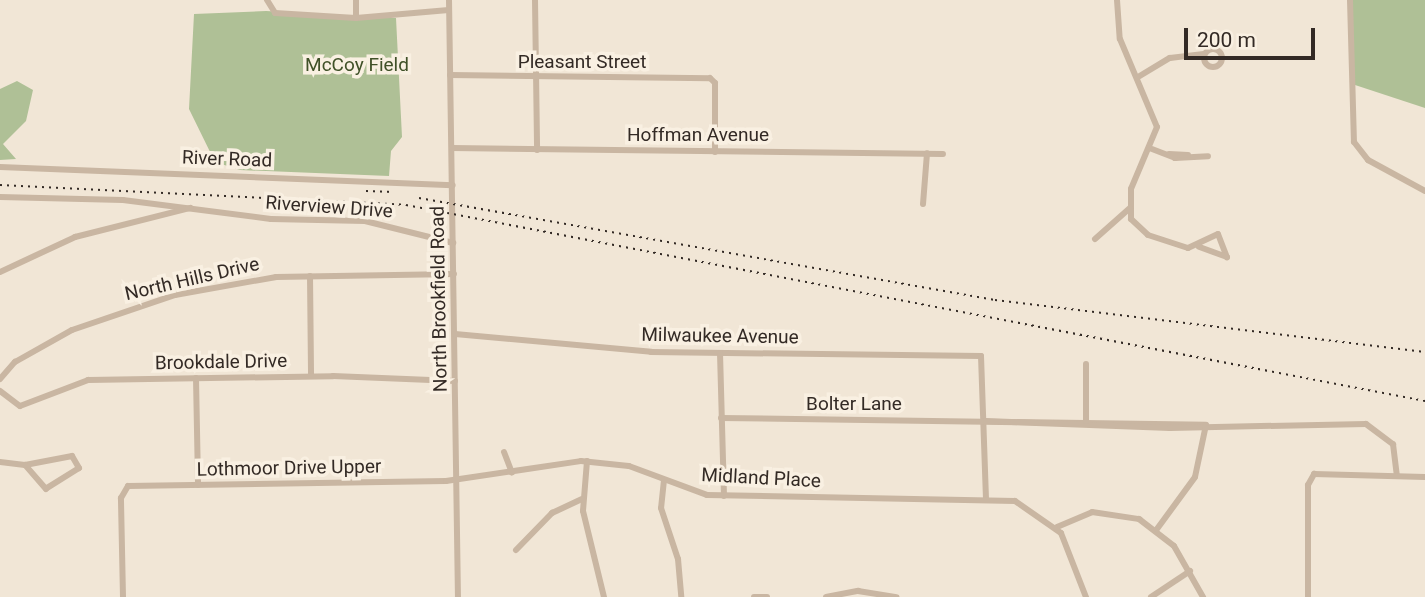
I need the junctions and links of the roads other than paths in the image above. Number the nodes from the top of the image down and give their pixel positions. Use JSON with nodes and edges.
{"nodes":[{"id":1,"x":267,"y":0,"type":"edge"},
{"id":2,"x":356,"y":0,"type":"edge"},
{"id":3,"x":449,"y":0,"type":"edge"},
{"id":4,"x":534,"y":0,"type":"edge"},
{"id":5,"x":1116,"y":0,"type":"edge"},
{"id":6,"x":1350,"y":0,"type":"edge"},
{"id":7,"x":449,"y":10,"type":"junction"},
{"id":8,"x":356,"y":18,"type":"junction"},
{"id":9,"x":1205,"y":54,"type":"dead end"},
{"id":10,"x":450,"y":75,"type":"junction"},
{"id":11,"x":1138,"y":77,"type":"junction"},
{"id":12,"x":535,"y":78,"type":"junction"},
{"id":13,"x":452,"y":148,"type":"junction"},
{"id":14,"x":1153,"y":149,"type":"junction"},
{"id":15,"x":537,"y":150,"type":"junction"},
{"id":16,"x":715,"y":152,"type":"junction"},
{"id":17,"x":927,"y":153,"type":"junction"},
{"id":18,"x":943,"y":154,"type":"dead end"},
{"id":19,"x":1208,"y":156,"type":"dead end"},
{"id":20,"x":0,"y":167,"type":"edge"},
{"id":21,"x":453,"y":185,"type":"junction"},
{"id":22,"x":1425,"y":191,"type":"edge"},
{"id":23,"x":0,"y":197,"type":"edge"},
{"id":24,"x":138,"y":201,"type":"junction"},
{"id":25,"x":923,"y":204,"type":"dead end"},
{"id":26,"x":202,"y":208,"type":"junction"},
{"id":27,"x":1130,"y":208,"type":"junction"},
{"id":28,"x":139,"y":219,"type":"junction"},
{"id":29,"x":1095,"y":239,"type":"dead end"},
{"id":30,"x":453,"y":243,"type":"junction"},
{"id":31,"x":1199,"y":247,"type":"junction"},
{"id":32,"x":0,"y":271,"type":"edge"},
{"id":33,"x":454,"y":274,"type":"junction"},
{"id":34,"x":310,"y":276,"type":"junction"},
{"id":35,"x":455,"y":334,"type":"junction"},
{"id":36,"x":720,"y":353,"type":"junction"},
{"id":37,"x":1086,"y":364,"type":"dead end"},
{"id":38,"x":311,"y":376,"type":"junction"},
{"id":39,"x":196,"y":378,"type":"junction"},
{"id":40,"x":0,"y":379,"type":"edge"},
{"id":41,"x":455,"y":381,"type":"junction"},
{"id":42,"x":0,"y":391,"type":"edge"},
{"id":43,"x":722,"y":418,"type":"junction"},
{"id":44,"x":986,"y":421,"type":"junction"},
{"id":45,"x":1086,"y":423,"type":"junction"},
{"id":46,"x":1206,"y":425,"type":"junction"},
{"id":47,"x":504,"y":452,"type":"dead end"},
{"id":48,"x":587,"y":461,"type":"junction"},
{"id":49,"x":0,"y":462,"type":"edge"},
{"id":50,"x":25,"y":465,"type":"junction"},
{"id":51,"x":512,"y":472,"type":"junction"},
{"id":52,"x":1397,"y":475,"type":"junction"},
{"id":53,"x":1425,"y":477,"type":"edge"},
{"id":54,"x":457,"y":480,"type":"junction"},
{"id":55,"x":664,"y":480,"type":"junction"},
{"id":56,"x":198,"y":485,"type":"junction"},
{"id":57,"x":723,"y":496,"type":"junction"},
{"id":58,"x":986,"y":498,"type":"junction"},
{"id":59,"x":582,"y":499,"type":"junction"},
{"id":60,"x":1056,"y":527,"type":"junction"},
{"id":61,"x":1157,"y":529,"type":"junction"},
{"id":62,"x":516,"y":550,"type":"dead end"},
{"id":63,"x":1190,"y":571,"type":"junction"},
{"id":64,"x":123,"y":597,"type":"edge"},
{"id":65,"x":458,"y":597,"type":"edge"},
{"id":66,"x":604,"y":597,"type":"edge"},
{"id":67,"x":681,"y":597,"type":"edge"},
{"id":68,"x":754,"y":597,"type":"edge"},
{"id":69,"x":767,"y":597,"type":"edge"},
{"id":70,"x":826,"y":597,"type":"edge"},
{"id":71,"x":897,"y":597,"type":"edge"},
{"id":72,"x":1086,"y":597,"type":"edge"},
{"id":73,"x":1151,"y":597,"type":"edge"},
{"id":74,"x":1203,"y":597,"type":"edge"},
{"id":75,"x":1307,"y":597,"type":"edge"}],
"edges":[{"from":1,"to":8,"type":"street"},
{"from":2,"to":8,"type":"street"},
{"from":3,"to":7,"type":"street","name":"North Brookfield Road"},
{"from":4,"to":12,"type":"street"},
{"from":5,"to":11,"type":"street"},
{"from":6,"to":22,"type":"street"},
{"from":7,"to":8,"type":"street"},
{"from":7,"to":10,"type":"street","name":"North Brookfield Road"},
{"from":9,"to":11,"type":"street"},
{"from":10,"to":12,"type":"street","name":"Pleasant Street"},
{"from":10,"to":13,"type":"street","name":"North Brookfield Road"},
{"from":11,"to":14,"type":"street"},
{"from":12,"to":15,"type":"street"},
{"from":12,"to":16,"type":"street","name":"Pleasant Street"},
{"from":13,"to":15,"type":"street","name":"Hoffman Avenue"},
{"from":13,"to":21,"type":"street","name":"North Brookfield Road"},
{"from":14,"to":19,"type":"street"},
{"from":14,"to":27,"type":"street"},
{"from":15,"to":16,"type":"street","name":"Hoffman Avenue"},
{"from":16,"to":17,"type":"street","name":"Hoffman Avenue"},
{"from":17,"to":18,"type":"street","name":"Hoffman Avenue"},
{"from":17,"to":25,"type":"street"},
{"from":20,"to":21,"type":"street","name":"River Road"},
{"from":21,"to":30,"type":"street","name":"North Brookfield Road"},
{"from":23,"to":24,"type":"street","name":"Riverview Drive"},
{"from":24,"to":26,"type":"street","name":"Riverview Drive"},
{"from":24,"to":28,"type":"street"},
{"from":26,"to":28,"type":"street","name":"Riverview Drive"},
{"from":26,"to":30,"type":"street","name":"Riverview Drive"},
{"from":27,"to":29,"type":"street"},
{"from":27,"to":31,"type":"street"},
{"from":28,"to":32,"type":"street","name":"Riverview Drive"},
{"from":30,"to":33,"type":"street","name":"North Brookfield Road"},
{"from":31,"to":31,"type":"street"},
{"from":33,"to":34,"type":"street","name":"North Hills Drive"},
{"from":33,"to":35,"type":"street","name":"North Brookfield Road"},
{"from":34,"to":38,"type":"street"},
{"from":34,"to":40,"type":"street","name":"North Hills Drive"},
{"from":35,"to":36,"type":"street","name":"Milwaukee Avenue"},
{"from":35,"to":41,"type":"street","name":"North Brookfield Road"},
{"from":36,"to":43,"type":"street"},
{"from":36,"to":44,"type":"street","name":"Milwaukee Avenue"},
{"from":37,"to":45,"type":"street"},
{"from":38,"to":39,"type":"street","name":"Brookdale Drive"},
{"from":38,"to":41,"type":"street","name":"Brookdale Drive"},
{"from":39,"to":42,"type":"street","name":"Brookdale Drive"},
{"from":39,"to":56,"type":"street"},
{"from":41,"to":54,"type":"street","name":"North Brookfield Road"},
{"from":43,"to":44,"type":"street","name":"Bolter Lane"},
{"from":43,"to":57,"type":"street"},
{"from":44,"to":45,"type":"street","name":"Bolter Lane"},
{"from":44,"to":58,"type":"street"},
{"from":45,"to":46,"type":"street","name":"Bolter Lane"},
{"from":46,"to":52,"type":"street","name":"Bolter Lane"},
{"from":46,"to":61,"type":"street"},
{"from":47,"to":51,"type":"street"},
{"from":48,"to":51,"type":"street","name":"Midland Place"},
{"from":48,"to":55,"type":"street","name":"Midland Place"},
{"from":48,"to":59,"type":"street"},
{"from":49,"to":50,"type":"street"},
{"from":50,"to":50,"type":"street"},
{"from":51,"to":54,"type":"street","name":"Midland Place"},
{"from":52,"to":53,"type":"street"},
{"from":52,"to":75,"type":"street"},
{"from":54,"to":56,"type":"street","name":"Lothmoor Drive Upper"},
{"from":54,"to":65,"type":"street","name":"North Brookfield Road"},
{"from":55,"to":57,"type":"street","name":"Midland Place"},
{"from":55,"to":67,"type":"street"},
{"from":56,"to":64,"type":"street","name":"Lothmoor Drive Upper"},
{"from":57,"to":58,"type":"street","name":"Midland Place"},
{"from":58,"to":60,"type":"street","name":"Midland Place"},
{"from":59,"to":62,"type":"street"},
{"from":59,"to":66,"type":"street"},
{"from":60,"to":61,"type":"street"},
{"from":60,"to":72,"type":"street"},
{"from":61,"to":63,"type":"street"},
{"from":63,"to":73,"type":"street"},
{"from":63,"to":74,"type":"street"},
{"from":68,"to":69,"type":"street"},
{"from":70,"to":71,"type":"street"}]}
